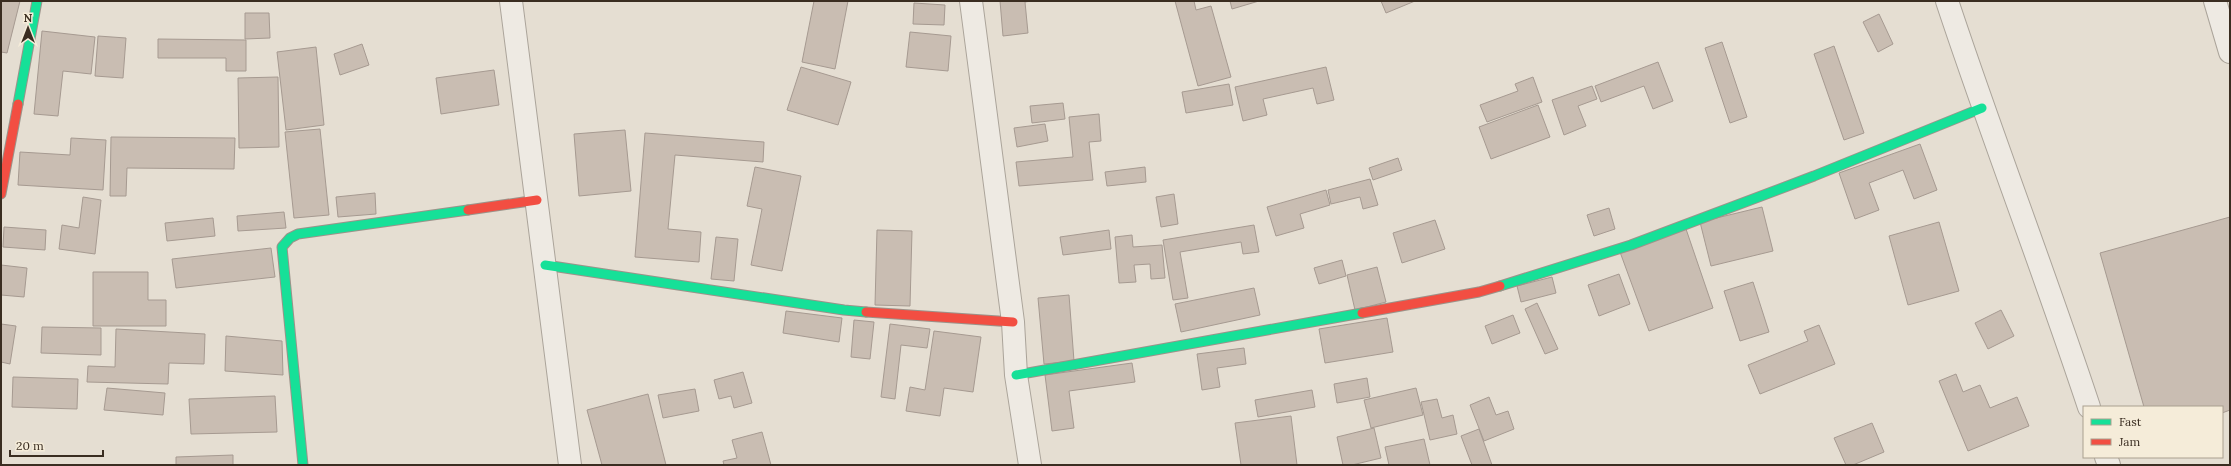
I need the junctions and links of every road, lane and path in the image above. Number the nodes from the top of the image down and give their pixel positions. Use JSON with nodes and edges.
{"nodes":[{"id":1,"x":37,"y":1,"type":"edge"},
{"id":2,"x":512,"y":1,"type":"edge"},
{"id":3,"x":971,"y":1,"type":"edge"},
{"id":4,"x":1947,"y":1,"type":"edge"},
{"id":5,"x":2215,"y":1,"type":"edge"},
{"id":6,"x":2230,"y":52,"type":"edge"},
{"id":7,"x":1982,"y":108,"type":"junction"},
{"id":8,"x":1,"y":194,"type":"edge"},
{"id":9,"x":536,"y":200,"type":"junction"},
{"id":10,"x":545,"y":265,"type":"junction"},
{"id":11,"x":1013,"y":322,"type":"junction"},
{"id":12,"x":1016,"y":375,"type":"junction"},
{"id":13,"x":2089,"y":406,"type":"edge"},
{"id":14,"x":303,"y":465,"type":"edge"},
{"id":15,"x":570,"y":465,"type":"edge"},
{"id":16,"x":1030,"y":465,"type":"edge"}],
"edges":[{"from":1,"to":8,"type":"street"},
{"from":2,"to":9,"type":"street"},
{"from":3,"to":11,"type":"street"},
{"from":4,"to":7,"type":"street"},
{"from":5,"to":6,"type":"street"},
{"from":7,"to":12,"type":"street"},
{"from":7,"to":13,"type":"street"},
{"from":9,"to":10,"type":"street"},
{"from":9,"to":14,"type":"street"},
{"from":10,"to":11,"type":"street"},
{"from":10,"to":15,"type":"street"},
{"from":11,"to":12,"type":"street"},
{"from":12,"to":16,"type":"street"}]}
